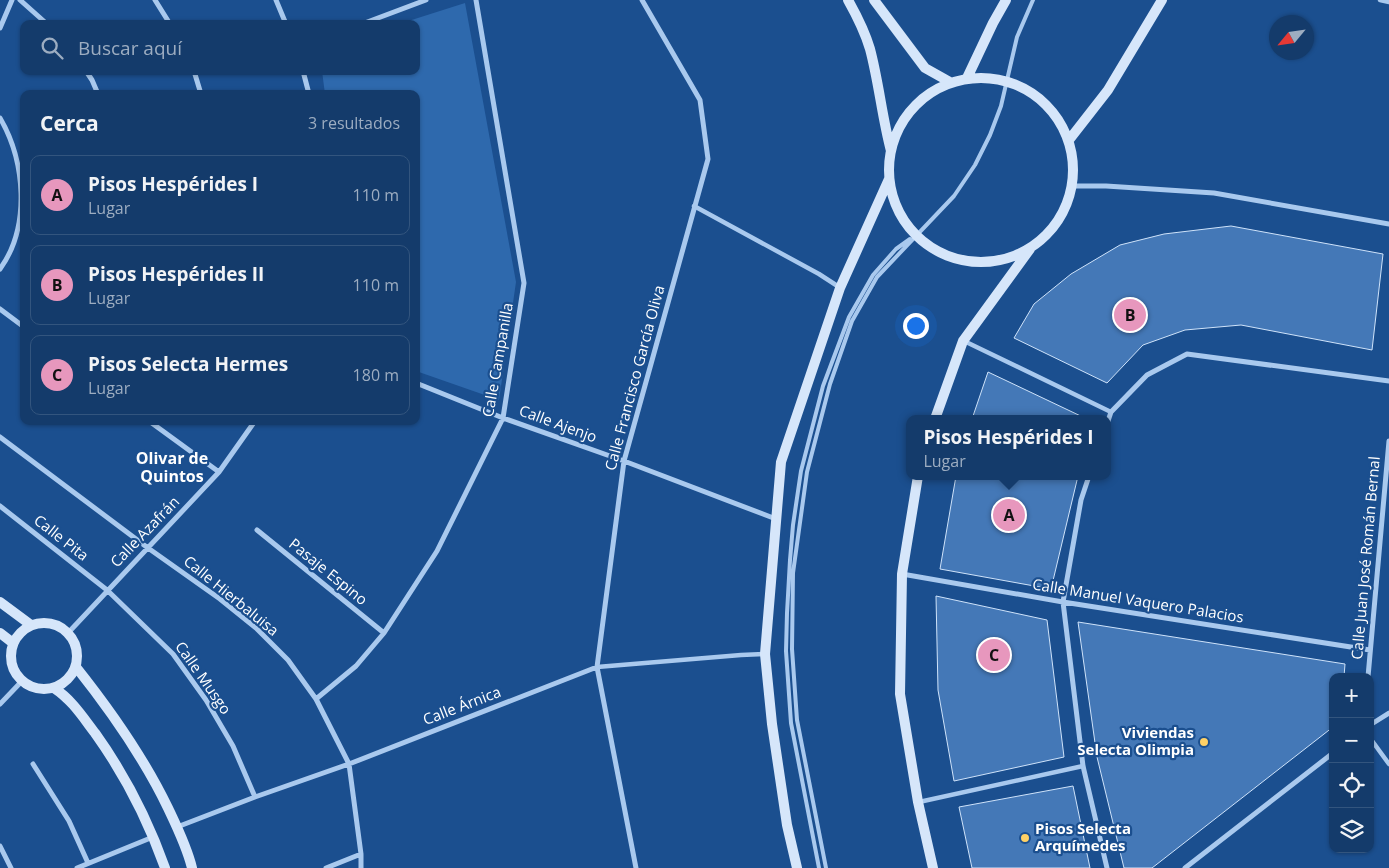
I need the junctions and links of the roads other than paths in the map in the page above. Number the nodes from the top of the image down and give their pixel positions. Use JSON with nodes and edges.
{"nodes":[{"id":1,"x":12,"y":0,"type":"edge"},
{"id":2,"x":20,"y":0,"type":"edge"},
{"id":3,"x":155,"y":0,"type":"edge"},
{"id":4,"x":276,"y":0,"type":"edge"},
{"id":5,"x":426,"y":0,"type":"edge"},
{"id":6,"x":476,"y":0,"type":"edge"},
{"id":7,"x":642,"y":0,"type":"edge"},
{"id":8,"x":848,"y":0,"type":"edge"},
{"id":9,"x":874,"y":0,"type":"edge"},
{"id":10,"x":1006,"y":0,"type":"edge"},
{"id":11,"x":1033,"y":0,"type":"edge"},
{"id":12,"x":1162,"y":0,"type":"edge"},
{"id":13,"x":1380,"y":0,"type":"edge"},
{"id":14,"x":1389,"y":2,"type":"edge"},
{"id":15,"x":42,"y":20,"type":"edge"},
{"id":16,"x":168,"y":20,"type":"edge"},
{"id":17,"x":284,"y":20,"type":"edge"},
{"id":18,"x":373,"y":20,"type":"edge"},
{"id":19,"x":0,"y":28,"type":"edge"},
{"id":20,"x":89,"y":75,"type":"edge"},
{"id":21,"x":195,"y":75,"type":"edge"},
{"id":22,"x":304,"y":75,"type":"edge"},
{"id":23,"x":967,"y":78,"type":"junction"},
{"id":24,"x":1007,"y":81,"type":"junction"},
{"id":25,"x":950,"y":82,"type":"junction"},
{"id":26,"x":96,"y":90,"type":"edge"},
{"id":27,"x":201,"y":90,"type":"edge"},
{"id":28,"x":308,"y":90,"type":"edge"},
{"id":29,"x":0,"y":118,"type":"edge"},
{"id":30,"x":1069,"y":140,"type":"junction"},
{"id":31,"x":891,"y":151,"type":"junction"},
{"id":32,"x":20,"y":170,"type":"edge"},
{"id":33,"x":889,"y":179,"type":"junction"},
{"id":34,"x":1072,"y":186,"type":"junction"},
{"id":35,"x":694,"y":206,"type":"junction"},
{"id":36,"x":20,"y":207,"type":"edge"},
{"id":37,"x":1389,"y":224,"type":"edge"},
{"id":38,"x":916,"y":235,"type":"junction"},
{"id":39,"x":1031,"y":248,"type":"junction"},
{"id":40,"x":0,"y":269,"type":"edge"},
{"id":41,"x":840,"y":288,"type":"junction"},
{"id":42,"x":0,"y":309,"type":"edge"},
{"id":43,"x":20,"y":324,"type":"edge"},
{"id":44,"x":963,"y":341,"type":"junction"},
{"id":45,"x":1389,"y":381,"type":"edge"},
{"id":46,"x":420,"y":386,"type":"edge"},
{"id":47,"x":1111,"y":412,"type":"junction"},
{"id":48,"x":936,"y":415,"type":"edge"},
{"id":49,"x":1110,"y":415,"type":"edge"},
{"id":50,"x":502,"y":418,"type":"junction"},
{"id":51,"x":154,"y":425,"type":"edge"},
{"id":52,"x":252,"y":425,"type":"edge"},
{"id":53,"x":0,"y":437,"type":"edge"},
{"id":54,"x":1389,"y":440,"type":"edge"},
{"id":55,"x":624,"y":461,"type":"junction"},
{"id":56,"x":219,"y":472,"type":"junction"},
{"id":57,"x":917,"y":480,"type":"edge"},
{"id":58,"x":1088,"y":480,"type":"edge"},
{"id":59,"x":0,"y":506,"type":"edge"},
{"id":60,"x":776,"y":519,"type":"junction"},
{"id":61,"x":256,"y":530,"type":"dead end"},
{"id":62,"x":148,"y":548,"type":"junction"},
{"id":63,"x":902,"y":574,"type":"junction"},
{"id":64,"x":107,"y":590,"type":"junction"},
{"id":65,"x":0,"y":602,"type":"edge"},
{"id":66,"x":1063,"y":602,"type":"junction"},
{"id":67,"x":31,"y":626,"type":"junction"},
{"id":68,"x":0,"y":633,"type":"edge"},
{"id":69,"x":68,"y":633,"type":"junction"},
{"id":70,"x":384,"y":633,"type":"junction"},
{"id":71,"x":14,"y":643,"type":"junction"},
{"id":72,"x":1370,"y":650,"type":"junction"},
{"id":73,"x":766,"y":654,"type":"junction"},
{"id":74,"x":597,"y":666,"type":"junction"},
{"id":75,"x":76,"y":667,"type":"junction"},
{"id":76,"x":1368,"y":673,"type":"edge"},
{"id":77,"x":22,"y":681,"type":"junction"},
{"id":78,"x":54,"y":688,"type":"junction"},
{"id":79,"x":316,"y":699,"type":"junction"},
{"id":80,"x":0,"y":704,"type":"edge"},
{"id":81,"x":1389,"y":713,"type":"edge"},
{"id":82,"x":1374,"y":722,"type":"edge"},
{"id":83,"x":1374,"y":743,"type":"edge"},
{"id":84,"x":1329,"y":757,"type":"edge"},
{"id":85,"x":33,"y":764,"type":"dead end"},
{"id":86,"x":349,"y":764,"type":"junction"},
{"id":87,"x":1389,"y":764,"type":"edge"},
{"id":88,"x":1083,"y":766,"type":"junction"},
{"id":89,"x":255,"y":797,"type":"junction"},
{"id":90,"x":918,"y":802,"type":"junction"},
{"id":91,"x":177,"y":827,"type":"junction"},
{"id":92,"x":154,"y":837,"type":"junction"},
{"id":93,"x":0,"y":846,"type":"edge"},
{"id":94,"x":361,"y":854,"type":"junction"},
{"id":95,"x":88,"y":863,"type":"junction"},
{"id":96,"x":11,"y":868,"type":"edge"},
{"id":97,"x":76,"y":868,"type":"edge"},
{"id":98,"x":165,"y":868,"type":"edge"},
{"id":99,"x":192,"y":868,"type":"edge"},
{"id":100,"x":326,"y":868,"type":"edge"},
{"id":101,"x":361,"y":868,"type":"edge"},
{"id":102,"x":636,"y":868,"type":"edge"},
{"id":103,"x":797,"y":868,"type":"edge"},
{"id":104,"x":819,"y":868,"type":"edge"},
{"id":105,"x":826,"y":868,"type":"edge"},
{"id":106,"x":933,"y":868,"type":"edge"},
{"id":107,"x":1107,"y":868,"type":"edge"},
{"id":108,"x":1185,"y":868,"type":"edge"}],
"edges":[{"from":1,"to":19,"type":"street"},
{"from":2,"to":15,"type":"street"},
{"from":3,"to":16,"type":"street"},
{"from":4,"to":17,"type":"street"},
{"from":5,"to":18,"type":"street"},
{"from":6,"to":50,"type":"street","name":"Calle Campanilla"},
{"from":7,"to":35,"type":"street","name":"Calle Francisco García Oliva"},
{"from":8,"to":31,"type":"main road"},
{"from":9,"to":25,"type":"main road"},
{"from":10,"to":23,"type":"main road"},
{"from":11,"to":24,"type":"lane"},
{"from":12,"to":30,"type":"main road"},
{"from":13,"to":14,"type":"street"},
{"from":20,"to":26,"type":"street"},
{"from":21,"to":27,"type":"street"},
{"from":22,"to":28,"type":"street"},
{"from":23,"to":24,"type":"main road"},
{"from":23,"to":25,"type":"main road"},
{"from":24,"to":30,"type":"main road"},
{"from":24,"to":38,"type":"lane"},
{"from":25,"to":31,"type":"main road"},
{"from":29,"to":32,"type":"street"},
{"from":30,"to":34,"type":"main road"},
{"from":31,"to":33,"type":"main road"},
{"from":33,"to":38,"type":"main road"},
{"from":33,"to":41,"type":"main road"},
{"from":34,"to":37,"type":"street"},
{"from":34,"to":39,"type":"main road"},
{"from":35,"to":41,"type":"street"},
{"from":35,"to":55,"type":"street","name":"Calle Francisco García Oliva"},
{"from":36,"to":40,"type":"street"},
{"from":38,"to":39,"type":"main road"},
{"from":38,"to":104,"type":"lane"},
{"from":38,"to":105,"type":"lane"},
{"from":39,"to":44,"type":"main road"},
{"from":41,"to":60,"type":"main road"},
{"from":42,"to":43,"type":"street"},
{"from":44,"to":47,"type":"street"},
{"from":44,"to":48,"type":"main road"},
{"from":45,"to":47,"type":"street"},
{"from":46,"to":50,"type":"street","name":"Calle Ajenjo"},
{"from":47,"to":49,"type":"street"},
{"from":50,"to":55,"type":"street","name":"Calle Ajenjo"},
{"from":50,"to":70,"type":"street","name":"Calle Campanilla"},
{"from":51,"to":56,"type":"street"},
{"from":52,"to":56,"type":"street","name":"Calle Azafrán"},
{"from":53,"to":62,"type":"street","name":"Calle Hierbaluisa"},
{"from":54,"to":72,"type":"street","name":"Calle Juan José Román Bernal"},
{"from":55,"to":60,"type":"street","name":"Calle Ajenjo"},
{"from":55,"to":74,"type":"street","name":"Calle Francisco García Oliva"},
{"from":56,"to":62,"type":"street","name":"Calle Azafrán"},
{"from":57,"to":63,"type":"main road"},
{"from":58,"to":66,"type":"street"},
{"from":59,"to":64,"type":"street","name":"Calle Pita"},
{"from":60,"to":73,"type":"main road"},
{"from":61,"to":70,"type":"street","name":"Pasaje Espino"},
{"from":62,"to":64,"type":"street","name":"Calle Azafrán"},
{"from":62,"to":79,"type":"street","name":"Calle Hierbaluisa"},
{"from":63,"to":66,"type":"street","name":"Calle Manuel Vaquero Palacios"},
{"from":63,"to":90,"type":"main road"},
{"from":64,"to":69,"type":"street","name":"Calle Azafrán"},
{"from":64,"to":89,"type":"street","name":"Calle Musgo"},
{"from":65,"to":67,"type":"main road"},
{"from":66,"to":72,"type":"street","name":"Calle Manuel Vaquero Palacios"},
{"from":66,"to":88,"type":"street"},
{"from":67,"to":69,"type":"main road"},
{"from":67,"to":71,"type":"main road"},
{"from":68,"to":71,"type":"main road"},
{"from":69,"to":75,"type":"main road"},
{"from":70,"to":79,"type":"street","name":"Calle Campanilla"},
{"from":71,"to":77,"type":"main road"},
{"from":72,"to":76,"type":"street","name":"Calle Juan José Román Bernal"},
{"from":73,"to":74,"type":"street","name":"Calle Árnica"},
{"from":73,"to":103,"type":"main road"},
{"from":74,"to":86,"type":"street","name":"Calle Árnica"},
{"from":74,"to":102,"type":"street","name":"Calle Francisco García Oliva"},
{"from":75,"to":78,"type":"main road"},
{"from":75,"to":91,"type":"main road"},
{"from":77,"to":78,"type":"main road"},
{"from":77,"to":80,"type":"street"},
{"from":78,"to":92,"type":"main road"},
{"from":79,"to":86,"type":"street","name":"Calle Hierbaluisa"},
{"from":81,"to":82,"type":"street"},
{"from":83,"to":87,"type":"street"},
{"from":84,"to":108,"type":"street"},
{"from":85,"to":95,"type":"street"},
{"from":86,"to":89,"type":"street","name":"Calle Árnica"},
{"from":86,"to":94,"type":"street","name":"Calle Hierbaluisa"},
{"from":88,"to":90,"type":"street"},
{"from":88,"to":107,"type":"street"},
{"from":89,"to":91,"type":"street","name":"Calle Árnica"},
{"from":90,"to":106,"type":"main road"},
{"from":91,"to":99,"type":"main road"},
{"from":92,"to":95,"type":"street"},
{"from":92,"to":98,"type":"main road"},
{"from":93,"to":96,"type":"street"},
{"from":94,"to":100,"type":"street"},
{"from":94,"to":101,"type":"street","name":"Calle Hierbaluisa"},
{"from":95,"to":97,"type":"street"}]}
